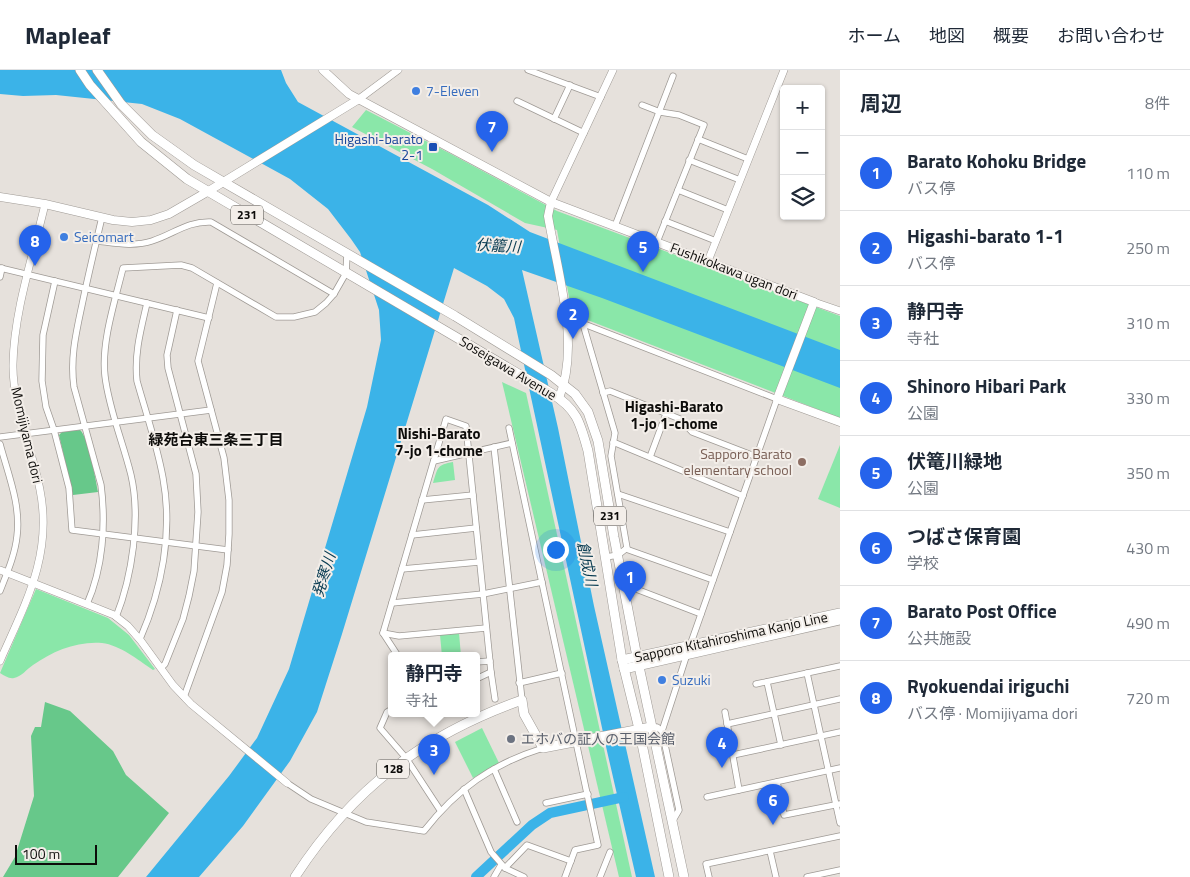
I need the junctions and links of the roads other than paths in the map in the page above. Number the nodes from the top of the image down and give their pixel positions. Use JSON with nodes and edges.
{"nodes":[{"id":1,"x":80,"y":70,"type":"edge"},
{"id":2,"x":97,"y":70,"type":"edge"},
{"id":3,"x":323,"y":70,"type":"edge"},
{"id":4,"x":398,"y":70,"type":"edge"},
{"id":5,"x":528,"y":70,"type":"edge"},
{"id":6,"x":613,"y":70,"type":"edge"},
{"id":7,"x":784,"y":70,"type":"edge"},
{"id":8,"x":673,"y":76,"type":"dead end"},
{"id":9,"x":570,"y":85,"type":"junction"},
{"id":10,"x":602,"y":97,"type":"junction"},
{"id":11,"x":359,"y":99,"type":"junction"},
{"id":12,"x":517,"y":101,"type":"dead end"},
{"id":13,"x":642,"y":105,"type":"dead end"},
{"id":14,"x":660,"y":112,"type":"junction"},
{"id":15,"x":554,"y":119,"type":"junction"},
{"id":16,"x":584,"y":133,"type":"junction"},
{"id":17,"x":698,"y":139,"type":"junction"},
{"id":18,"x":748,"y":159,"type":"junction"},
{"id":19,"x":689,"y":160,"type":"junction"},
{"id":20,"x":740,"y":180,"type":"junction"},
{"id":21,"x":223,"y":183,"type":"junction"},
{"id":22,"x":678,"y":190,"type":"junction"},
{"id":23,"x":207,"y":192,"type":"junction"},
{"id":24,"x":0,"y":197,"type":"edge"},
{"id":25,"x":551,"y":202,"type":"junction"},
{"id":26,"x":45,"y":204,"type":"junction"},
{"id":27,"x":728,"y":210,"type":"junction"},
{"id":28,"x":102,"y":218,"type":"junction"},
{"id":29,"x":665,"y":221,"type":"junction"},
{"id":30,"x":615,"y":226,"type":"junction"},
{"id":31,"x":97,"y":240,"type":"junction"},
{"id":32,"x":716,"y":240,"type":"junction"},
{"id":33,"x":657,"y":242,"type":"junction"},
{"id":34,"x":348,"y":255,"type":"junction"},
{"id":35,"x":708,"y":261,"type":"junction"},
{"id":36,"x":1,"y":268,"type":"edge"},
{"id":37,"x":346,"y":273,"type":"junction"},
{"id":38,"x":28,"y":275,"type":"junction"},
{"id":39,"x":0,"y":277,"type":"edge"},
{"id":40,"x":55,"y":282,"type":"junction"},
{"id":41,"x":217,"y":283,"type":"junction"},
{"id":42,"x":85,"y":289,"type":"junction"},
{"id":43,"x":334,"y":294,"type":"junction"},
{"id":44,"x":116,"y":296,"type":"junction"},
{"id":45,"x":814,"y":302,"type":"junction"},
{"id":46,"x":147,"y":303,"type":"junction"},
{"id":47,"x":177,"y":310,"type":"junction"},
{"id":48,"x":840,"y":311,"type":"edge"},
{"id":49,"x":566,"y":317,"type":"junction"},
{"id":50,"x":209,"y":318,"type":"junction"},
{"id":51,"x":583,"y":324,"type":"junction"},
{"id":52,"x":564,"y":385,"type":"junction"},
{"id":53,"x":603,"y":393,"type":"junction"},
{"id":54,"x":555,"y":395,"type":"junction"},
{"id":55,"x":777,"y":399,"type":"junction"},
{"id":56,"x":211,"y":410,"type":"junction"},
{"id":57,"x":179,"y":414,"type":"junction"},
{"id":58,"x":666,"y":414,"type":"junction"},
{"id":59,"x":147,"y":418,"type":"junction"},
{"id":60,"x":115,"y":422,"type":"junction"},
{"id":61,"x":840,"y":422,"type":"edge"},
{"id":62,"x":84,"y":426,"type":"junction"},
{"id":63,"x":509,"y":428,"type":"dead end"},
{"id":64,"x":54,"y":430,"type":"junction"},
{"id":65,"x":26,"y":433,"type":"junction"},
{"id":66,"x":0,"y":437,"type":"edge"},
{"id":67,"x":613,"y":442,"type":"junction"},
{"id":68,"x":512,"y":443,"type":"junction"},
{"id":69,"x":0,"y":444,"type":"edge"},
{"id":70,"x":494,"y":447,"type":"junction"},
{"id":71,"x":468,"y":453,"type":"junction"},
{"id":72,"x":757,"y":457,"type":"junction"},
{"id":73,"x":650,"y":458,"type":"junction"},
{"id":74,"x":434,"y":461,"type":"junction"},
{"id":75,"x":618,"y":494,"type":"junction"},
{"id":76,"x":473,"y":495,"type":"junction"},
{"id":77,"x":743,"y":496,"type":"junction"},
{"id":78,"x":422,"y":500,"type":"junction"},
{"id":79,"x":476,"y":528,"type":"junction"},
{"id":80,"x":730,"y":532,"type":"junction"},
{"id":81,"x":103,"y":534,"type":"junction"},
{"id":82,"x":412,"y":535,"type":"junction"},
{"id":83,"x":134,"y":538,"type":"junction"},
{"id":84,"x":166,"y":543,"type":"junction"},
{"id":85,"x":197,"y":546,"type":"junction"},
{"id":86,"x":228,"y":550,"type":"junction"},
{"id":87,"x":622,"y":552,"type":"junction"},
{"id":88,"x":606,"y":557,"type":"junction"},
{"id":89,"x":479,"y":562,"type":"junction"},
{"id":90,"x":402,"y":569,"type":"junction"},
{"id":91,"x":0,"y":570,"type":"edge"},
{"id":92,"x":8,"y":573,"type":"junction"},
{"id":93,"x":713,"y":580,"type":"junction"},
{"id":94,"x":542,"y":582,"type":"junction"},
{"id":95,"x":34,"y":584,"type":"junction"},
{"id":96,"x":624,"y":584,"type":"junction"},
{"id":97,"x":510,"y":589,"type":"junction"},
{"id":98,"x":0,"y":591,"type":"edge"},
{"id":99,"x":483,"y":594,"type":"junction"},
{"id":100,"x":392,"y":603,"type":"junction"},
{"id":101,"x":87,"y":604,"type":"junction"},
{"id":102,"x":840,"y":613,"type":"edge"},
{"id":103,"x":701,"y":614,"type":"junction"},
{"id":104,"x":116,"y":617,"type":"junction"},
{"id":105,"x":840,"y":620,"type":"edge"},
{"id":106,"x":486,"y":628,"type":"junction"},
{"id":107,"x":383,"y":633,"type":"junction"},
{"id":108,"x":140,"y":639,"type":"junction"},
{"id":109,"x":688,"y":650,"type":"junction"},
{"id":110,"x":395,"y":652,"type":"edge"},
{"id":111,"x":490,"y":660,"type":"junction"},
{"id":112,"x":0,"y":661,"type":"edge"},
{"id":113,"x":480,"y":661,"type":"edge"},
{"id":114,"x":638,"y":661,"type":"junction"},
{"id":115,"x":623,"y":665,"type":"junction"},
{"id":116,"x":840,"y":666,"type":"edge"},
{"id":117,"x":161,"y":668,"type":"junction"},
{"id":118,"x":492,"y":672,"type":"junction"},
{"id":119,"x":562,"y":673,"type":"junction"},
{"id":120,"x":807,"y":673,"type":"junction"},
{"id":121,"x":480,"y":677,"type":"edge"},
{"id":122,"x":767,"y":682,"type":"junction"},
{"id":123,"x":519,"y":683,"type":"junction"},
{"id":124,"x":756,"y":684,"type":"dead end"},
{"id":125,"x":184,"y":697,"type":"junction"},
{"id":126,"x":495,"y":699,"type":"dead end"},
{"id":127,"x":840,"y":699,"type":"edge"},
{"id":128,"x":522,"y":700,"type":"junction"},
{"id":129,"x":814,"y":705,"type":"junction"},
{"id":130,"x":388,"y":711,"type":"edge"},
{"id":131,"x":724,"y":712,"type":"dead end"},
{"id":132,"x":774,"y":714,"type":"junction"},
{"id":133,"x":480,"y":717,"type":"edge"},
{"id":134,"x":480,"y":717,"type":"edge"},
{"id":135,"x":727,"y":724,"type":"junction"},
{"id":136,"x":652,"y":727,"type":"junction"},
{"id":137,"x":639,"y":729,"type":"junction"},
{"id":138,"x":662,"y":731,"type":"junction"},
{"id":139,"x":840,"y":732,"type":"edge"},
{"id":140,"x":821,"y":737,"type":"junction"},
{"id":141,"x":578,"y":742,"type":"junction"},
{"id":142,"x":781,"y":745,"type":"junction"},
{"id":143,"x":543,"y":748,"type":"junction"},
{"id":144,"x":734,"y":755,"type":"junction"},
{"id":145,"x":406,"y":758,"type":"junction"},
{"id":146,"x":840,"y":768,"type":"edge"},
{"id":147,"x":494,"y":769,"type":"junction"},
{"id":148,"x":828,"y":771,"type":"junction"},
{"id":149,"x":777,"y":782,"type":"junction"},
{"id":150,"x":288,"y":783,"type":"joint"},
{"id":151,"x":464,"y":789,"type":"junction"},
{"id":152,"x":739,"y":790,"type":"junction"},
{"id":153,"x":588,"y":794,"type":"junction"},
{"id":154,"x":707,"y":797,"type":"dead end"},
{"id":155,"x":546,"y":803,"type":"dead end"},
{"id":156,"x":838,"y":804,"type":"edge"},
{"id":157,"x":440,"y":810,"type":"junction"},
{"id":158,"x":344,"y":812,"type":"junction"},
{"id":159,"x":517,"y":822,"type":"dead end"},
{"id":160,"x":672,"y":822,"type":"junction"},
{"id":161,"x":840,"y":823,"type":"edge"},
{"id":162,"x":840,"y":836,"type":"edge"},
{"id":163,"x":770,"y":850,"type":"junction"},
{"id":164,"x":610,"y":852,"type":"dead end"},
{"id":165,"x":571,"y":861,"type":"junction"},
{"id":166,"x":502,"y":865,"type":"junction"},
{"id":167,"x":840,"y":870,"type":"edge"},
{"id":168,"x":295,"y":877,"type":"edge"},
{"id":169,"x":494,"y":877,"type":"edge"},
{"id":170,"x":524,"y":877,"type":"edge"},
{"id":171,"x":565,"y":877,"type":"edge"},
{"id":172,"x":600,"y":877,"type":"edge"},
{"id":173,"x":669,"y":877,"type":"edge"},
{"id":174,"x":684,"y":877,"type":"edge"},
{"id":175,"x":708,"y":877,"type":"edge"},
{"id":176,"x":776,"y":877,"type":"edge"},
{"id":177,"x":807,"y":877,"type":"edge"}],
"edges":[{"from":1,"to":23,"type":"main road","name":"Soseigawa Avenue","number":"231"},
{"from":2,"to":21,"type":"main road","name":"Soseigawa Avenue","number":"231"},
{"from":3,"to":11,"type":"main road","name":"Fushikokawa ugan dori"},
{"from":4,"to":11,"type":"street"},
{"from":5,"to":9,"type":"street"},
{"from":6,"to":10,"type":"street"},
{"from":7,"to":18,"type":"street"},
{"from":8,"to":14,"type":"street"},
{"from":9,"to":10,"type":"street"},
{"from":9,"to":15,"type":"street"},
{"from":10,"to":16,"type":"street"},
{"from":11,"to":21,"type":"main road"},
{"from":11,"to":25,"type":"main road","name":"Fushikokawa ugan dori"},
{"from":12,"to":15,"type":"street"},
{"from":13,"to":14,"type":"street"},
{"from":14,"to":17,"type":"street"},
{"from":14,"to":30,"type":"street"},
{"from":15,"to":16,"type":"street"},
{"from":16,"to":25,"type":"street"},
{"from":17,"to":18,"type":"street"},
{"from":17,"to":19,"type":"street"},
{"from":18,"to":20,"type":"street"},
{"from":19,"to":20,"type":"street"},
{"from":19,"to":22,"type":"street"},
{"from":20,"to":27,"type":"street"},
{"from":21,"to":23,"type":"main road"},
{"from":21,"to":34,"type":"main road","name":"Soseigawa Avenue","number":"231"},
{"from":22,"to":27,"type":"street"},
{"from":22,"to":29,"type":"street"},
{"from":23,"to":28,"type":"main road"},
{"from":23,"to":37,"type":"main road","name":"Soseigawa Avenue","number":"231"},
{"from":24,"to":26,"type":"main road"},
{"from":25,"to":30,"type":"main road","name":"Fushikokawa ugan dori"},
{"from":25,"to":49,"type":"main road"},
{"from":26,"to":28,"type":"main road"},
{"from":26,"to":38,"type":"street","name":"Momijiyama dori"},
{"from":27,"to":32,"type":"street"},
{"from":28,"to":31,"type":"street"},
{"from":29,"to":32,"type":"street"},
{"from":29,"to":33,"type":"street"},
{"from":30,"to":33,"type":"main road","name":"Fushikokawa ugan dori"},
{"from":31,"to":42,"type":"street"},
{"from":31,"to":43,"type":"street"},
{"from":32,"to":35,"type":"street"},
{"from":33,"to":35,"type":"main road","name":"Fushikokawa ugan dori"},
{"from":34,"to":37,"type":"street"},
{"from":34,"to":52,"type":"main road","name":"Soseigawa Avenue","number":"231"},
{"from":35,"to":45,"type":"main road","name":"Fushikokawa ugan dori"},
{"from":36,"to":38,"type":"street"},
{"from":36,"to":39,"type":"street"},
{"from":37,"to":43,"type":"street"},
{"from":37,"to":54,"type":"main road","name":"Soseigawa Avenue","number":"231"},
{"from":38,"to":40,"type":"street"},
{"from":38,"to":65,"type":"street","name":"Momijiyama dori"},
{"from":40,"to":42,"type":"street"},
{"from":40,"to":64,"type":"street"},
{"from":41,"to":43,"type":"street"},
{"from":41,"to":44,"type":"street"},
{"from":41,"to":50,"type":"street"},
{"from":42,"to":44,"type":"street"},
{"from":42,"to":62,"type":"street"},
{"from":44,"to":46,"type":"street"},
{"from":44,"to":60,"type":"street"},
{"from":45,"to":48,"type":"street","name":"Fushikokawa ugan dori"},
{"from":45,"to":55,"type":"main road"},
{"from":46,"to":47,"type":"street"},
{"from":46,"to":59,"type":"street"},
{"from":47,"to":50,"type":"street"},
{"from":47,"to":57,"type":"street"},
{"from":49,"to":51,"type":"street"},
{"from":49,"to":52,"type":"main road"},
{"from":50,"to":56,"type":"street"},
{"from":51,"to":53,"type":"street"},
{"from":51,"to":55,"type":"street"},
{"from":52,"to":54,"type":"main road"},
{"from":52,"to":87,"type":"main road","name":"Soseigawa Avenue","number":"231"},
{"from":53,"to":58,"type":"street"},
{"from":53,"to":67,"type":"street"},
{"from":54,"to":88,"type":"main road","name":"Soseigawa Avenue","number":"231"},
{"from":55,"to":61,"type":"main road"},
{"from":55,"to":72,"type":"street"},
{"from":56,"to":57,"type":"street"},
{"from":56,"to":86,"type":"street"},
{"from":57,"to":59,"type":"street"},
{"from":57,"to":85,"type":"street"},
{"from":58,"to":72,"type":"street"},
{"from":58,"to":73,"type":"street"},
{"from":59,"to":60,"type":"street"},
{"from":59,"to":84,"type":"street"},
{"from":60,"to":62,"type":"street"},
{"from":60,"to":83,"type":"street"},
{"from":62,"to":64,"type":"street"},
{"from":62,"to":81,"type":"street"},
{"from":63,"to":68,"type":"street"},
{"from":64,"to":65,"type":"street"},
{"from":64,"to":81,"type":"street"},
{"from":65,"to":66,"type":"street"},
{"from":65,"to":95,"type":"street","name":"Momijiyama dori"},
{"from":67,"to":73,"type":"street"},
{"from":67,"to":75,"type":"street"},
{"from":68,"to":70,"type":"street"},
{"from":68,"to":94,"type":"street"},
{"from":69,"to":92,"type":"street"},
{"from":70,"to":71,"type":"street"},
{"from":70,"to":97,"type":"street"},
{"from":71,"to":74,"type":"street"},
{"from":71,"to":74,"type":"street"},
{"from":71,"to":76,"type":"street"},
{"from":72,"to":77,"type":"street"},
{"from":73,"to":77,"type":"street"},
{"from":74,"to":78,"type":"street"},
{"from":75,"to":80,"type":"street"},
{"from":75,"to":87,"type":"street"},
{"from":76,"to":78,"type":"street"},
{"from":76,"to":79,"type":"street"},
{"from":77,"to":80,"type":"street"},
{"from":78,"to":82,"type":"street"},
{"from":79,"to":82,"type":"street"},
{"from":79,"to":89,"type":"street"},
{"from":80,"to":93,"type":"street"},
{"from":81,"to":83,"type":"street"},
{"from":81,"to":101,"type":"street"},
{"from":82,"to":90,"type":"street"},
{"from":83,"to":84,"type":"street"},
{"from":83,"to":104,"type":"street"},
{"from":84,"to":85,"type":"street"},
{"from":84,"to":108,"type":"street"},
{"from":85,"to":86,"type":"street"},
{"from":85,"to":117,"type":"street"},
{"from":86,"to":125,"type":"street"},
{"from":87,"to":88,"type":"street"},
{"from":87,"to":93,"type":"street"},
{"from":87,"to":96,"type":"main road","name":"Soseigawa Avenue","number":"231"},
{"from":88,"to":115,"type":"main road","name":"Soseigawa Avenue","number":"231"},
{"from":89,"to":90,"type":"street"},
{"from":89,"to":99,"type":"street"},
{"from":90,"to":100,"type":"street"},
{"from":91,"to":92,"type":"street"},
{"from":92,"to":95,"type":"street"},
{"from":92,"to":98,"type":"street"},
{"from":93,"to":103,"type":"street"},
{"from":94,"to":97,"type":"street"},
{"from":94,"to":119,"type":"street"},
{"from":95,"to":101,"type":"street"},
{"from":95,"to":112,"type":"street","name":"Momijiyama dori"},
{"from":96,"to":103,"type":"street"},
{"from":96,"to":114,"type":"main road","name":"Soseigawa Avenue","number":"231"},
{"from":97,"to":99,"type":"street"},
{"from":97,"to":123,"type":"street"},
{"from":99,"to":100,"type":"street"},
{"from":99,"to":106,"type":"street"},
{"from":100,"to":107,"type":"street"},
{"from":101,"to":104,"type":"street"},
{"from":102,"to":109,"type":"main road","name":"Sapporo Kitahiroshima Kanjo Line"},
{"from":103,"to":109,"type":"street"},
{"from":104,"to":108,"type":"street"},
{"from":105,"to":109,"type":"main road","name":"Sapporo Kitahiroshima Kanjo Line"},
{"from":106,"to":107,"type":"street"},
{"from":106,"to":111,"type":"street"},
{"from":107,"to":110,"type":"street"},
{"from":108,"to":117,"type":"street"},
{"from":109,"to":114,"type":"main road","name":"Sapporo Kitahiroshima Kanjo Line"},
{"from":109,"to":138,"type":"street"},
{"from":111,"to":113,"type":"street"},
{"from":111,"to":118,"type":"street"},
{"from":114,"to":115,"type":"main road","name":"Sapporo Kitahiroshima Kanjo Line"},
{"from":114,"to":136,"type":"main road","name":"Soseigawa Avenue","number":"231"},
{"from":115,"to":137,"type":"main road","name":"Soseigawa Avenue","number":"231"},
{"from":116,"to":120,"type":"street"},
{"from":117,"to":125,"type":"street"},
{"from":118,"to":121,"type":"street"},
{"from":118,"to":126,"type":"street"},
{"from":119,"to":123,"type":"street"},
{"from":119,"to":141,"type":"street"},
{"from":120,"to":122,"type":"street"},
{"from":120,"to":129,"type":"street"},
{"from":122,"to":124,"type":"street"},
{"from":122,"to":132,"type":"street"},
{"from":123,"to":128,"type":"street"},
{"from":125,"to":150,"type":"street"},
{"from":127,"to":129,"type":"street"},
{"from":128,"to":134,"type":"main road","number":"128"},
{"from":128,"to":143,"type":"main road"},
{"from":129,"to":132,"type":"street"},
{"from":129,"to":140,"type":"street"},
{"from":130,"to":145,"type":"street"},
{"from":131,"to":135,"type":"street"},
{"from":132,"to":135,"type":"street"},
{"from":132,"to":142,"type":"street"},
{"from":133,"to":145,"type":"main road","number":"128"},
{"from":135,"to":144,"type":"street"},
{"from":136,"to":137,"type":"main road"},
{"from":136,"to":138,"type":"street"},
{"from":136,"to":160,"type":"main road","name":"Soseigawa Avenue","number":"231"},
{"from":137,"to":141,"type":"main road"},
{"from":137,"to":173,"type":"main road","name":"Soseigawa Avenue","number":"231"},
{"from":138,"to":160,"type":"street"},
{"from":139,"to":140,"type":"street"},
{"from":140,"to":142,"type":"street"},
{"from":140,"to":148,"type":"street"},
{"from":141,"to":143,"type":"main road"},
{"from":141,"to":153,"type":"street"},
{"from":142,"to":144,"type":"street"},
{"from":143,"to":147,"type":"street"},
{"from":144,"to":152,"type":"street"},
{"from":145,"to":157,"type":"street"},
{"from":145,"to":158,"type":"main road","number":"128"},
{"from":146,"to":148,"type":"street"},
{"from":147,"to":151,"type":"street"},
{"from":147,"to":159,"type":"street"},
{"from":148,"to":149,"type":"street"},
{"from":148,"to":156,"type":"street"},
{"from":149,"to":152,"type":"street"},
{"from":149,"to":156,"type":"street"},
{"from":150,"to":158,"type":"street"},
{"from":151,"to":157,"type":"street"},
{"from":151,"to":166,"type":"street"},
{"from":152,"to":154,"type":"street"},
{"from":153,"to":155,"type":"street"},
{"from":153,"to":165,"type":"street"},
{"from":156,"to":161,"type":"street"},
{"from":157,"to":158,"type":"street"},
{"from":158,"to":168,"type":"main road","number":"128"},
{"from":160,"to":174,"type":"main road","name":"Soseigawa Avenue","number":"231"},
{"from":162,"to":163,"type":"street"},
{"from":163,"to":175,"type":"street"},
{"from":163,"to":176,"type":"street"},
{"from":164,"to":172,"type":"street"},
{"from":165,"to":166,"type":"street"},
{"from":165,"to":171,"type":"street"},
{"from":166,"to":169,"type":"street"},
{"from":166,"to":170,"type":"street"},
{"from":167,"to":177,"type":"street"}]}
